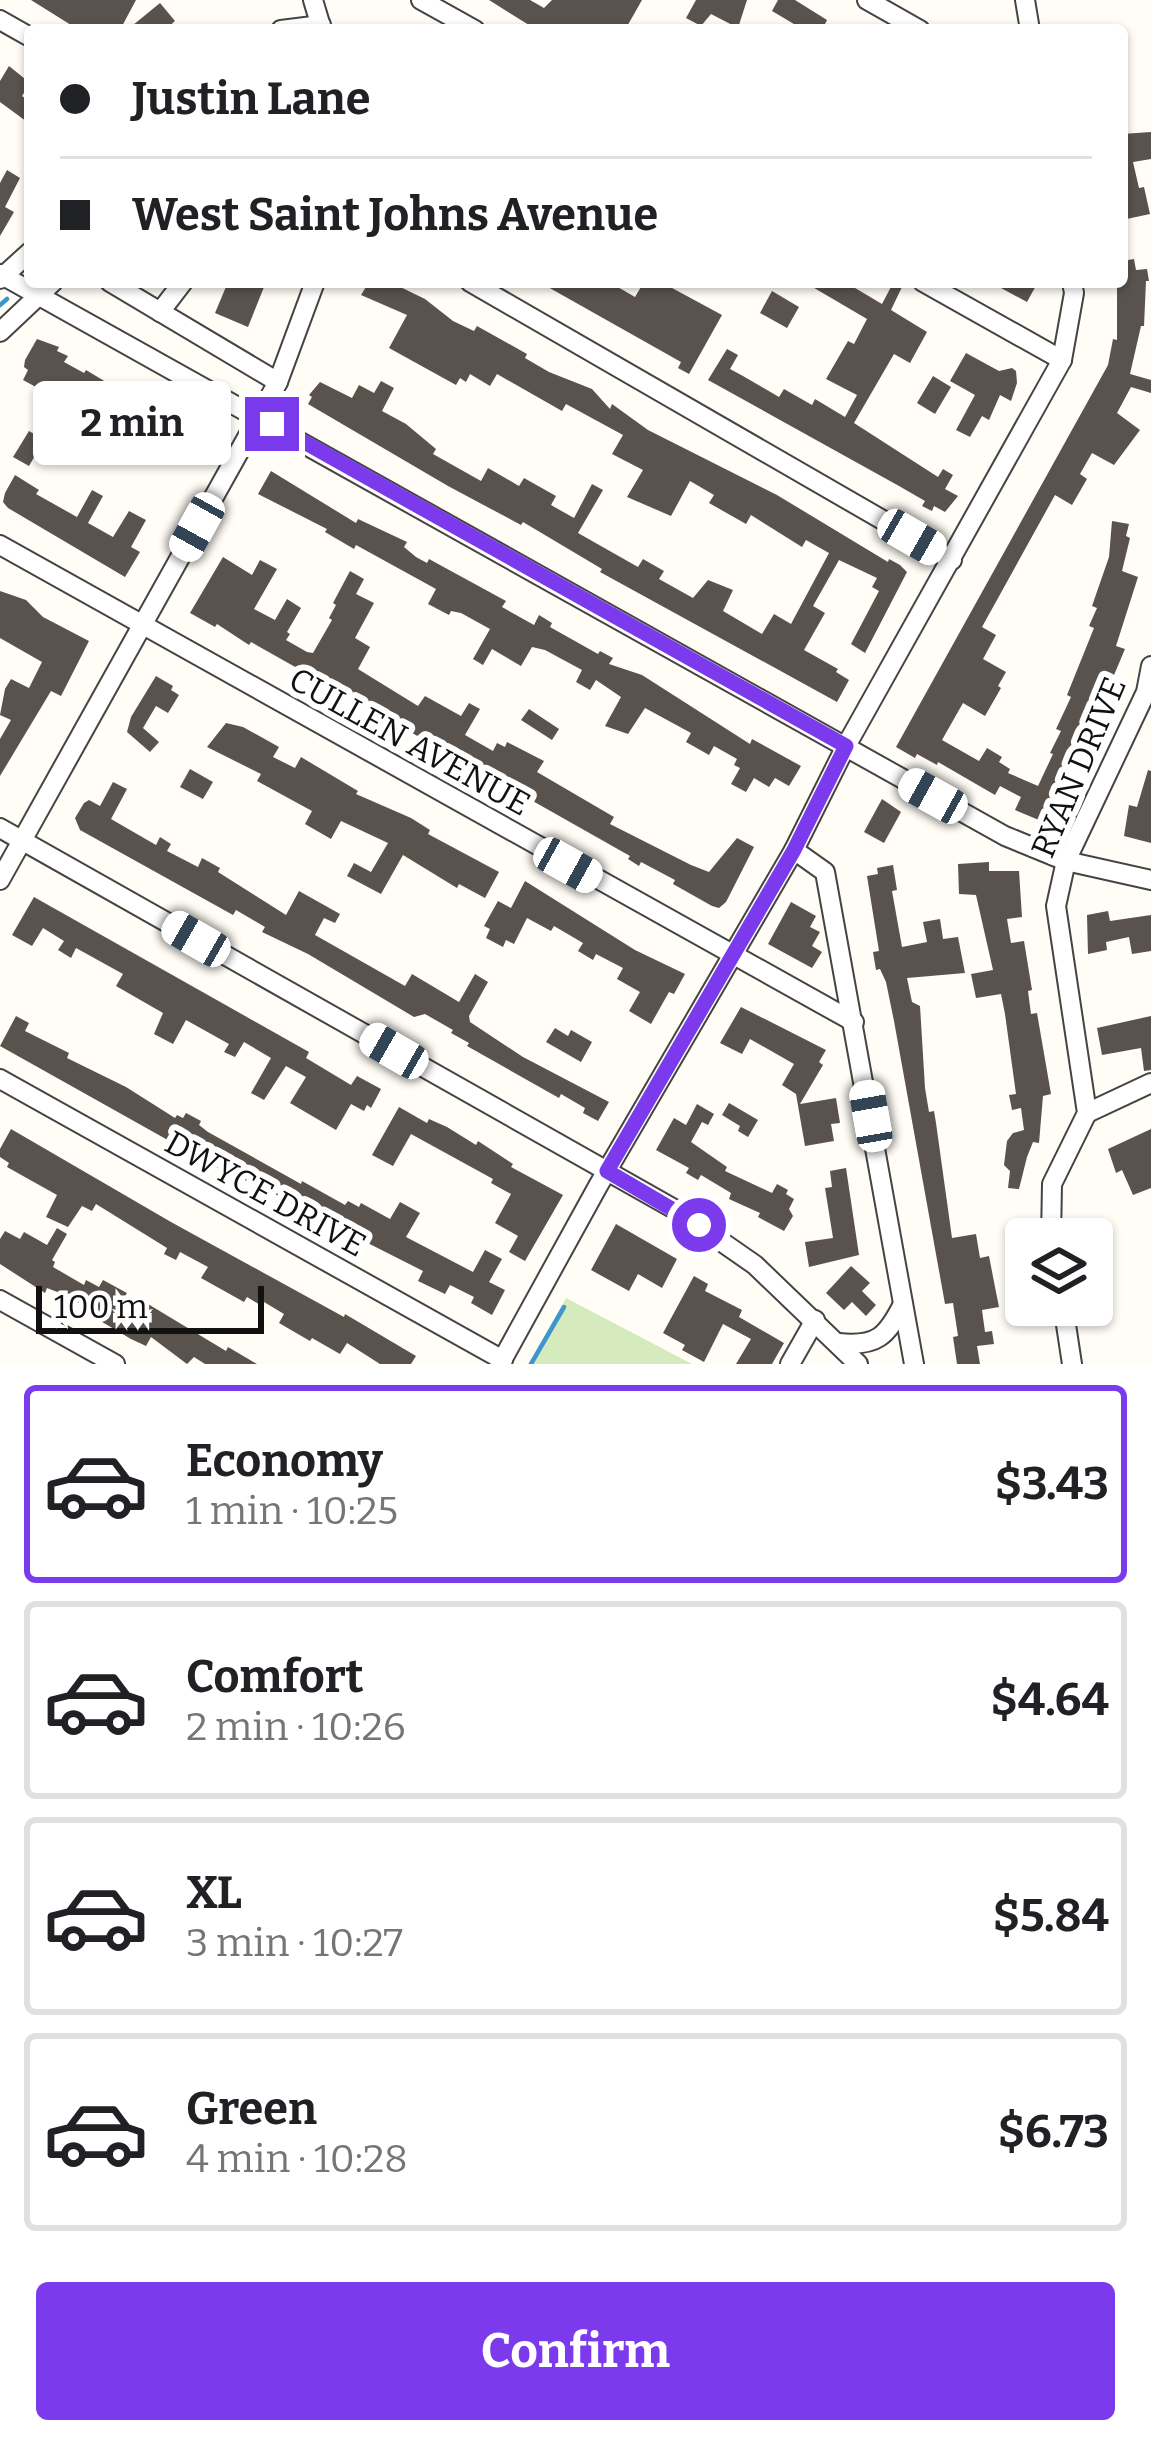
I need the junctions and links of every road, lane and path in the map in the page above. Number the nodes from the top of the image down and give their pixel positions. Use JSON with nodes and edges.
{"nodes":[{"id":1,"x":421,"y":0,"type":"edge"},
{"id":2,"x":867,"y":0,"type":"edge"},
{"id":3,"x":464,"y":24,"type":"edge"},
{"id":4,"x":909,"y":24,"type":"edge"},
{"id":5,"x":120,"y":288,"type":"edge"},
{"id":6,"x":179,"y":288,"type":"edge"},
{"id":7,"x":314,"y":288,"type":"edge"},
{"id":8,"x":480,"y":288,"type":"edge"},
{"id":9,"x":934,"y":288,"type":"edge"},
{"id":10,"x":1073,"y":288,"type":"edge"},
{"id":11,"x":47,"y":289,"type":"edge"},
{"id":12,"x":160,"y":312,"type":"junction"},
{"id":13,"x":0,"y":332,"type":"edge"},
{"id":14,"x":1062,"y":360,"type":"junction"},
{"id":15,"x":278,"y":382,"type":"junction"},
{"id":16,"x":259,"y":417,"type":"junction"},
{"id":17,"x":0,"y":544,"type":"edge"},
{"id":18,"x":952,"y":560,"type":"junction"},
{"id":19,"x":143,"y":625,"type":"junction"},
{"id":20,"x":1151,"y":666,"type":"edge"},
{"id":21,"x":846,"y":746,"type":"junction"},
{"id":22,"x":0,"y":828,"type":"edge"},
{"id":23,"x":21,"y":840,"type":"junction"},
{"id":24,"x":794,"y":850,"type":"junction"},
{"id":25,"x":1066,"y":861,"type":"junction"},
{"id":26,"x":0,"y":880,"type":"edge"},
{"id":27,"x":1151,"y":880,"type":"edge"},
{"id":28,"x":731,"y":957,"type":"junction"},
{"id":29,"x":854,"y":1022,"type":"junction"},
{"id":30,"x":0,"y":1079,"type":"edge"},
{"id":31,"x":1151,"y":1083,"type":"edge"},
{"id":32,"x":1087,"y":1113,"type":"junction"},
{"id":33,"x":607,"y":1171,"type":"junction"},
{"id":34,"x":1049,"y":1218,"type":"edge"},
{"id":35,"x":0,"y":1300,"type":"edge"},
{"id":36,"x":903,"y":1304,"type":"junction"},
{"id":37,"x":815,"y":1320,"type":"junction"},
{"id":38,"x":1066,"y":1326,"type":"edge"},
{"id":39,"x":838,"y":1342,"type":"junction"},
{"id":40,"x":501,"y":1362,"type":"edge"},
{"id":41,"x":115,"y":1364,"type":"edge"},
{"id":42,"x":790,"y":1364,"type":"edge"},
{"id":43,"x":858,"y":1364,"type":"edge"},
{"id":44,"x":914,"y":1364,"type":"edge"},
{"id":45,"x":1072,"y":1364,"type":"edge"}],
"edges":[{"from":1,"to":3,"type":"street"},
{"from":2,"to":4,"type":"street"},
{"from":5,"to":12,"type":"street"},
{"from":6,"to":12,"type":"street"},
{"from":7,"to":15,"type":"street"},
{"from":8,"to":18,"type":"street"},
{"from":9,"to":14,"type":"street"},
{"from":10,"to":14,"type":"street"},
{"from":11,"to":13,"type":"street"},
{"from":11,"to":16,"type":"street"},
{"from":12,"to":15,"type":"street"},
{"from":14,"to":18,"type":"street"},
{"from":15,"to":16,"type":"street"},
{"from":16,"to":19,"type":"street"},
{"from":16,"to":21,"type":"street"},
{"from":17,"to":19,"type":"street","name":"CULLEN AVENUE"},
{"from":18,"to":21,"type":"street"},
{"from":19,"to":23,"type":"street"},
{"from":19,"to":28,"type":"street","name":"CULLEN AVENUE"},
{"from":20,"to":25,"type":"street","name":"RYAN DRIVE"},
{"from":21,"to":24,"type":"street"},
{"from":21,"to":25,"type":"street"},
{"from":22,"to":23,"type":"street"},
{"from":23,"to":26,"type":"street"},
{"from":23,"to":33,"type":"street"},
{"from":24,"to":28,"type":"street"},
{"from":24,"to":29,"type":"street"},
{"from":25,"to":27,"type":"street"},
{"from":25,"to":32,"type":"street","name":"RYAN DRIVE"},
{"from":28,"to":29,"type":"street","name":"CULLEN AVENUE"},
{"from":28,"to":33,"type":"street"},
{"from":29,"to":36,"type":"street"},
{"from":30,"to":40,"type":"street","name":"DWYCE DRIVE"},
{"from":31,"to":32,"type":"street"},
{"from":32,"to":34,"type":"street"},
{"from":33,"to":37,"type":"street"},
{"from":33,"to":40,"type":"street"},
{"from":35,"to":41,"type":"street"},
{"from":36,"to":39,"type":"street"},
{"from":36,"to":44,"type":"street"},
{"from":37,"to":39,"type":"street"},
{"from":37,"to":42,"type":"street"},
{"from":38,"to":45,"type":"street"},
{"from":39,"to":43,"type":"street"}]}
